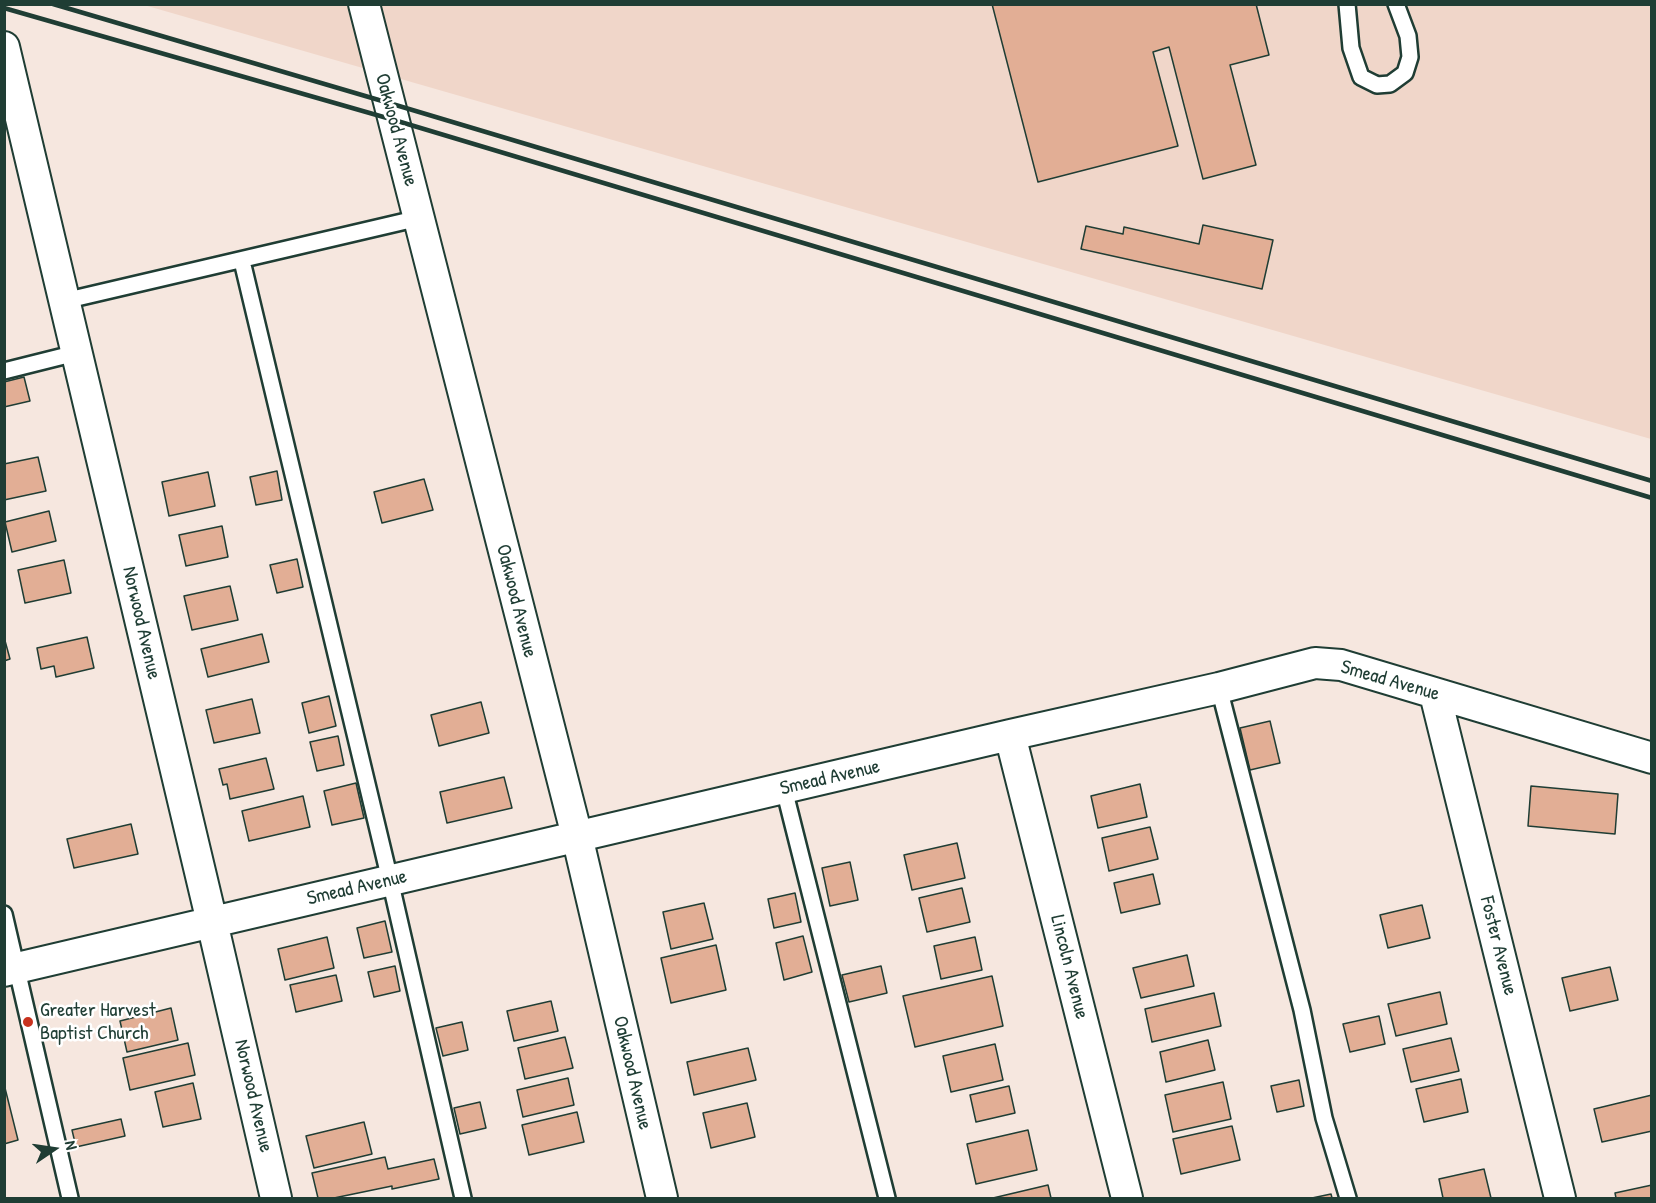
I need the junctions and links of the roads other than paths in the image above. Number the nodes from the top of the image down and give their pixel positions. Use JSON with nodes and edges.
{"nodes":[{"id":1,"x":364,"y":4,"type":"edge"},
{"id":2,"x":1347,"y":4,"type":"edge"},
{"id":3,"x":1396,"y":4,"type":"edge"},
{"id":4,"x":4,"y":47,"type":"edge"},
{"id":5,"x":419,"y":218,"type":"junction"},
{"id":6,"x":242,"y":261,"type":"junction"},
{"id":7,"x":64,"y":301,"type":"junction"},
{"id":8,"x":76,"y":353,"type":"junction"},
{"id":9,"x":4,"y":371,"type":"edge"},
{"id":10,"x":1219,"y":687,"type":"junction"},
{"id":11,"x":1434,"y":694,"type":"junction"},
{"id":12,"x":1010,"y":735,"type":"junction"},
{"id":13,"x":1652,"y":758,"type":"edge"},
{"id":14,"x":784,"y":789,"type":"junction"},
{"id":15,"x":576,"y":836,"type":"junction"},
{"id":16,"x":390,"y":880,"type":"junction"},
{"id":17,"x":4,"y":914,"type":"edge"},
{"id":18,"x":212,"y":922,"type":"junction"},
{"id":19,"x":10,"y":969,"type":"edge"},
{"id":20,"x":70,"y":1198,"type":"edge"},
{"id":21,"x":276,"y":1198,"type":"edge"},
{"id":22,"x":463,"y":1198,"type":"edge"},
{"id":23,"x":662,"y":1198,"type":"edge"},
{"id":24,"x":887,"y":1198,"type":"edge"},
{"id":25,"x":1127,"y":1198,"type":"edge"},
{"id":26,"x":1348,"y":1198,"type":"edge"},
{"id":27,"x":1560,"y":1198,"type":"edge"}],
"edges":[{"from":1,"to":5,"type":"street","name":"Oakwood Avenue"},
{"from":2,"to":3,"type":"lane"},
{"from":4,"to":7,"type":"street","name":"Norwood Avenue"},
{"from":5,"to":6,"type":"lane"},
{"from":5,"to":15,"type":"street","name":"Oakwood Avenue"},
{"from":6,"to":7,"type":"lane"},
{"from":6,"to":16,"type":"lane"},
{"from":7,"to":8,"type":"street","name":"Norwood Avenue"},
{"from":8,"to":9,"type":"lane"},
{"from":8,"to":18,"type":"street","name":"Norwood Avenue"},
{"from":10,"to":11,"type":"street","name":"Smead Avenue"},
{"from":10,"to":12,"type":"street","name":"Smead Avenue"},
{"from":10,"to":26,"type":"lane"},
{"from":11,"to":13,"type":"street","name":"Smead Avenue"},
{"from":11,"to":27,"type":"street","name":"Foster Avenue"},
{"from":12,"to":14,"type":"street","name":"Smead Avenue"},
{"from":12,"to":25,"type":"street","name":"Lincoln Avenue"},
{"from":14,"to":15,"type":"street","name":"Smead Avenue"},
{"from":14,"to":24,"type":"lane"},
{"from":15,"to":16,"type":"street","name":"Smead Avenue"},
{"from":15,"to":23,"type":"street","name":"Oakwood Avenue"},
{"from":16,"to":18,"type":"street","name":"Smead Avenue"},
{"from":16,"to":22,"type":"lane"},
{"from":17,"to":19,"type":"lane"},
{"from":18,"to":19,"type":"street","name":"Smead Avenue"},
{"from":18,"to":21,"type":"street","name":"Norwood Avenue"},
{"from":19,"to":20,"type":"lane"}]}
